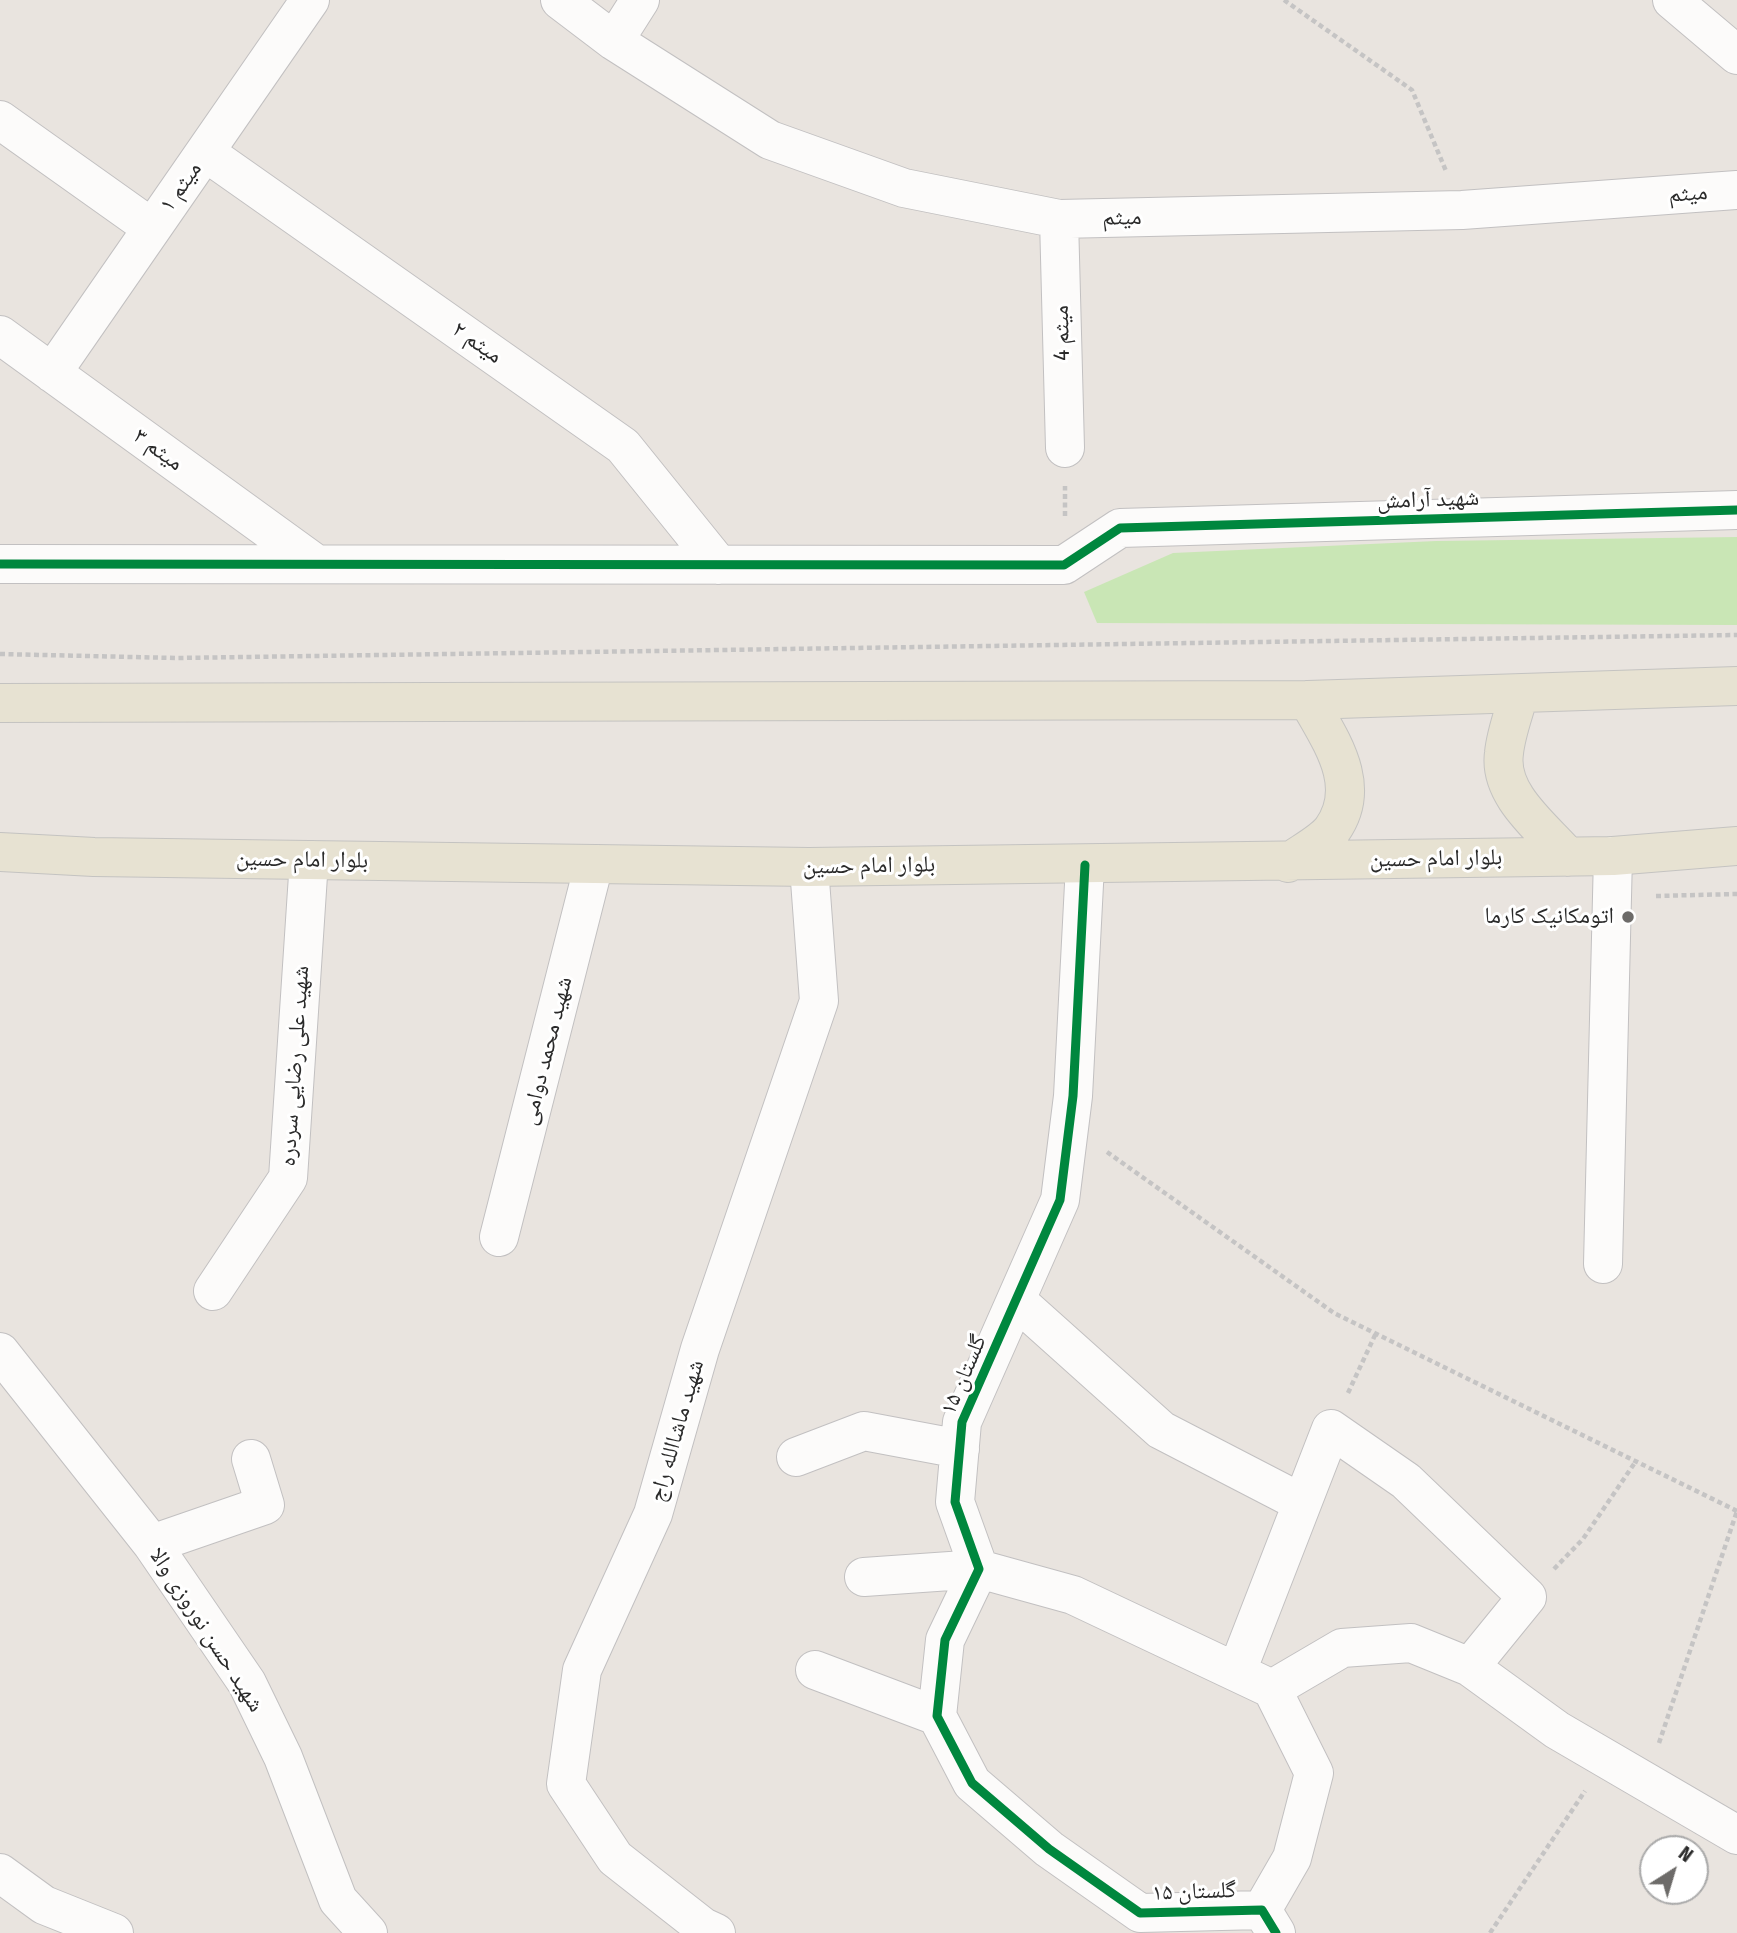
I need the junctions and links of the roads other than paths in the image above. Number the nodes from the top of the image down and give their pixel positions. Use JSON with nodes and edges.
{"nodes":[{"id":1,"x":310,"y":0,"type":"edge"},
{"id":2,"x":560,"y":0,"type":"edge"},
{"id":3,"x":640,"y":0,"type":"edge"},
{"id":4,"x":1672,"y":0,"type":"edge"},
{"id":5,"x":1732,"y":38,"type":"edge"},
{"id":6,"x":614,"y":41,"type":"junction"},
{"id":7,"x":0,"y":120,"type":"edge"},
{"id":8,"x":205,"y":152,"type":"junction"},
{"id":9,"x":1737,"y":190,"type":"edge"},
{"id":10,"x":1059,"y":219,"type":"junction"},
{"id":11,"x":152,"y":228,"type":"junction"},
{"id":12,"x":0,"y":335,"type":"edge"},
{"id":13,"x":52,"y":373,"type":"junction"},
{"id":14,"x":1065,"y":447,"type":"road end"},
{"id":15,"x":1737,"y":510,"type":"edge"},
{"id":16,"x":0,"y":564,"type":"edge"},
{"id":17,"x":316,"y":564,"type":"junction"},
{"id":18,"x":719,"y":565,"type":"junction"},
{"id":19,"x":1737,"y":686,"type":"edge"},
{"id":20,"x":1519,"y":694,"type":"junction"},
{"id":21,"x":1308,"y":700,"type":"junction"},
{"id":22,"x":0,"y":704,"type":"edge"},
{"id":23,"x":1737,"y":846,"type":"edge"},
{"id":24,"x":0,"y":852,"type":"edge"},
{"id":25,"x":1568,"y":856,"type":"junction"},
{"id":26,"x":1613,"y":856,"type":"junction"},
{"id":27,"x":309,"y":860,"type":"junction"},
{"id":28,"x":1288,"y":863,"type":"junction"},
{"id":29,"x":594,"y":864,"type":"junction"},
{"id":30,"x":1085,"y":865,"type":"junction"},
{"id":31,"x":809,"y":867,"type":"junction"},
{"id":32,"x":499,"y":1237,"type":"dead end"},
{"id":33,"x":1603,"y":1264,"type":"dead end"},
{"id":34,"x":213,"y":1291,"type":"dead end"},
{"id":35,"x":1017,"y":1301,"type":"junction"},
{"id":36,"x":0,"y":1352,"type":"edge"},
{"id":37,"x":960,"y":1449,"type":"junction"},
{"id":38,"x":796,"y":1457,"type":"dead end"},
{"id":39,"x":251,"y":1459,"type":"dead end"},
{"id":40,"x":1302,"y":1503,"type":"junction"},
{"id":41,"x":152,"y":1544,"type":"junction"},
{"id":42,"x":979,"y":1569,"type":"junction"},
{"id":43,"x":864,"y":1577,"type":"dead end"},
{"id":44,"x":1470,"y":1667,"type":"junction"},
{"id":45,"x":815,"y":1670,"type":"dead end"},
{"id":46,"x":1237,"y":1671,"type":"junction"},
{"id":47,"x":1272,"y":1689,"type":"junction"},
{"id":48,"x":937,"y":1716,"type":"junction"},
{"id":49,"x":1737,"y":1835,"type":"edge"},
{"id":50,"x":0,"y":1873,"type":"edge"},
{"id":51,"x":332,"y":1916,"type":"edge"},
{"id":52,"x":1269,"y":1921,"type":"edge"},
{"id":53,"x":1180,"y":1922,"type":"edge"},
{"id":54,"x":114,"y":1933,"type":"edge"},
{"id":55,"x":368,"y":1933,"type":"edge"},
{"id":56,"x":716,"y":1933,"type":"edge"}],
"edges":[{"from":1,"to":8,"type":"street","name":"میثم ۱"},
{"from":2,"to":6,"type":"street","name":"میثم"},
{"from":3,"to":6,"type":"street"},
{"from":4,"to":5,"type":"street"},
{"from":6,"to":10,"type":"street","name":"میثم"},
{"from":7,"to":11,"type":"street"},
{"from":8,"to":11,"type":"street","name":"میثم ۱"},
{"from":8,"to":18,"type":"street","name":"میثم ۲"},
{"from":9,"to":10,"type":"street","name":"میثم"},
{"from":10,"to":14,"type":"street","name":"میثم 4"},
{"from":11,"to":13,"type":"street","name":"میثم ۱"},
{"from":12,"to":13,"type":"street","name":"میثم ۳"},
{"from":13,"to":17,"type":"street","name":"میثم ۳"},
{"from":15,"to":18,"type":"street","name":"شهید آرامش"},
{"from":16,"to":17,"type":"street"},
{"from":17,"to":18,"type":"street"},
{"from":19,"to":20,"type":"main road"},
{"from":20,"to":21,"type":"main road"},
{"from":20,"to":25,"type":"main road"},
{"from":21,"to":22,"type":"main road"},
{"from":21,"to":28,"type":"main road"},
{"from":23,"to":26,"type":"main road","name":"بلوار امام حسین"},
{"from":24,"to":27,"type":"main road","name":"بلوار امام حسین"},
{"from":25,"to":26,"type":"main road","name":"بلوار امام حسین"},
{"from":25,"to":28,"type":"main road","name":"بلوار امام حسین"},
{"from":26,"to":33,"type":"street"},
{"from":27,"to":29,"type":"main road","name":"بلوار امام حسین"},
{"from":27,"to":34,"type":"street","name":"شهید علی رضایی سردره"},
{"from":28,"to":30,"type":"main road","name":"بلوار امام حسین"},
{"from":29,"to":31,"type":"main road","name":"بلوار امام حسین"},
{"from":29,"to":32,"type":"street","name":"شهید محمد دوامی"},
{"from":30,"to":31,"type":"main road","name":"بلوار امام حسین"},
{"from":30,"to":35,"type":"street","name":"گلستان ۱۵"},
{"from":31,"to":56,"type":"street","name":"شهید ماشاالله راج"},
{"from":35,"to":37,"type":"street","name":"گلستان ۱۵"},
{"from":35,"to":40,"type":"street"},
{"from":36,"to":41,"type":"street","name":"شهید حسن نوروزی والا"},
{"from":37,"to":38,"type":"street"},
{"from":37,"to":42,"type":"street","name":"گلستان ۱۵"},
{"from":39,"to":41,"type":"street"},
{"from":40,"to":44,"type":"street"},
{"from":40,"to":46,"type":"street"},
{"from":41,"to":51,"type":"street","name":"شهید حسن نوروزی والا"},
{"from":42,"to":43,"type":"street"},
{"from":42,"to":46,"type":"street"},
{"from":42,"to":48,"type":"street"},
{"from":44,"to":47,"type":"street"},
{"from":44,"to":49,"type":"street"},
{"from":45,"to":48,"type":"street"},
{"from":46,"to":47,"type":"street"},
{"from":47,"to":52,"type":"street"},
{"from":48,"to":53,"type":"street","name":"گلستان ۱۵"},
{"from":50,"to":54,"type":"street"},
{"from":51,"to":55,"type":"street","name":"شهید حسن نوروزی والا"},
{"from":52,"to":53,"type":"street","name":"گلستان ۱۵"}]}
